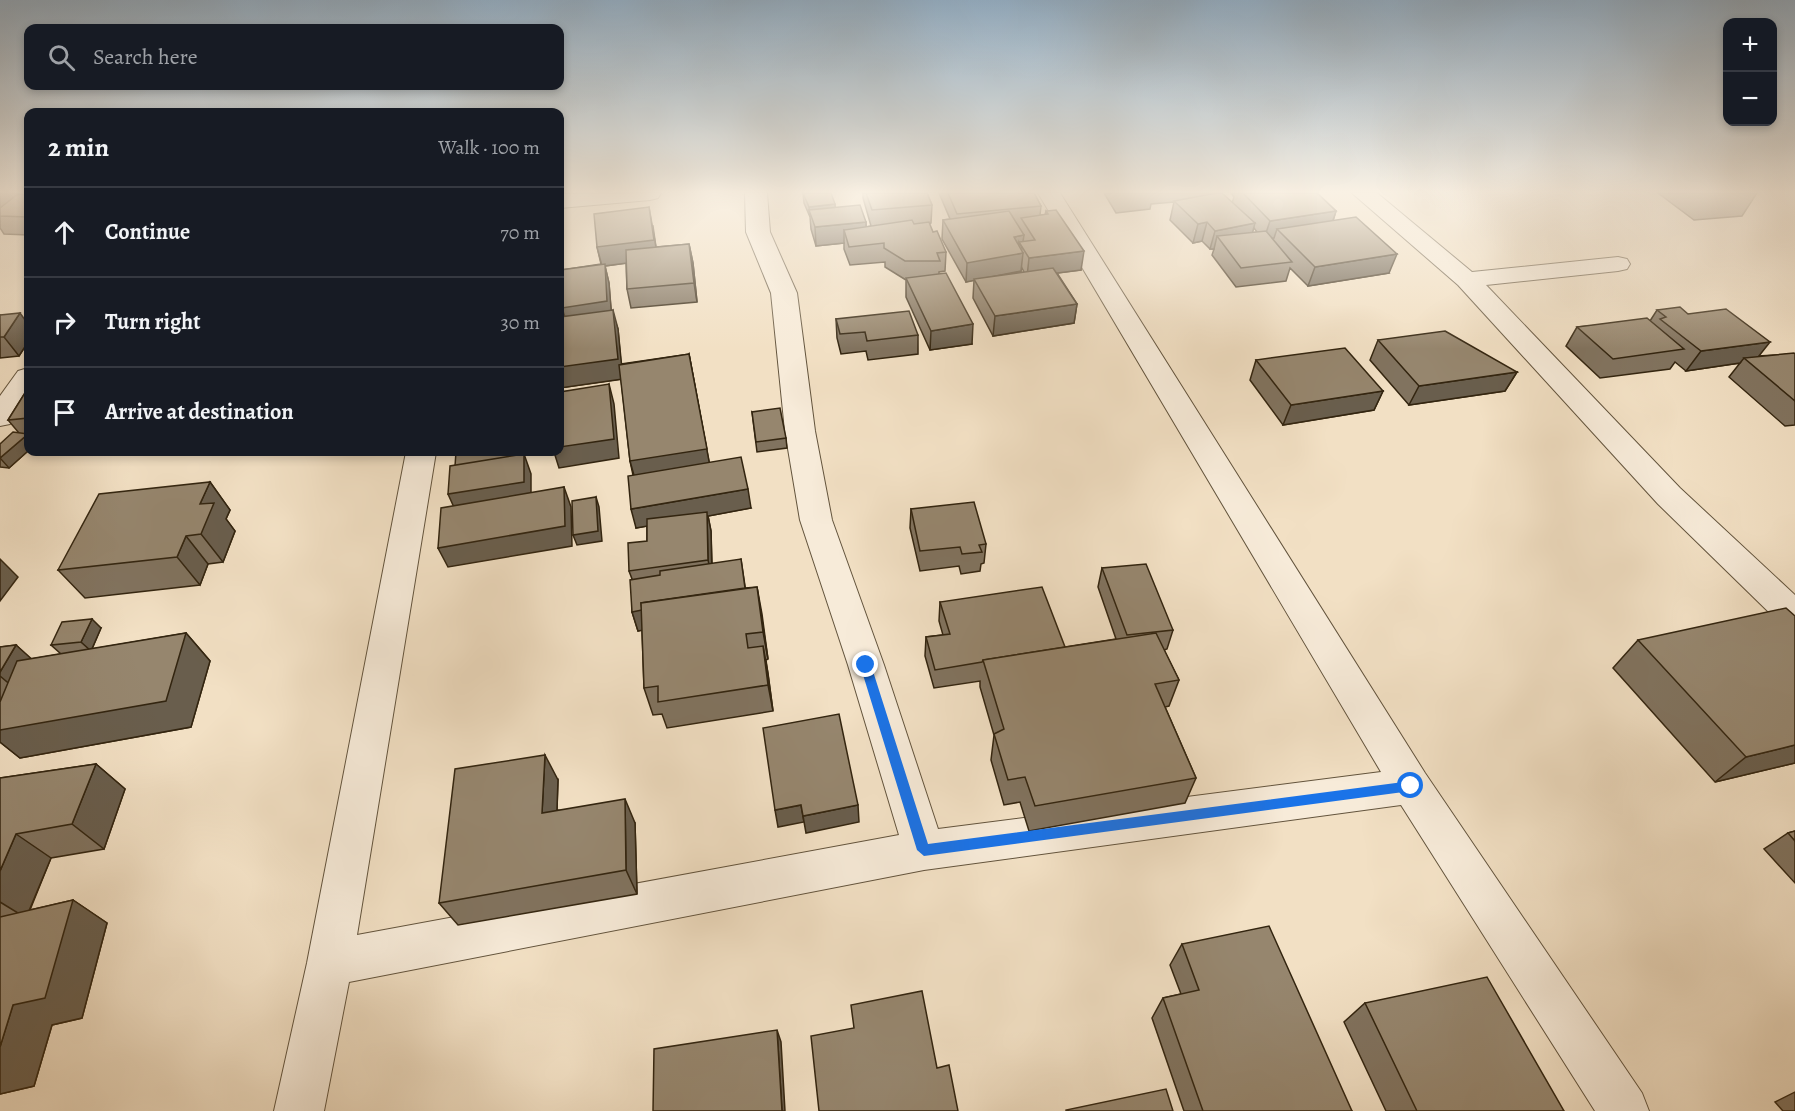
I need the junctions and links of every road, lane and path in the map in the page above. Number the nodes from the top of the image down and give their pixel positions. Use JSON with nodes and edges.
{"nodes":[{"id":1,"x":763,"y":245,"type":"edge"},
{"id":2,"x":1081,"y":245,"type":"edge"},
{"id":3,"x":1425,"y":245,"type":"edge"},
{"id":4,"x":1618,"y":264,"type":"dead end"},
{"id":5,"x":1467,"y":280,"type":"junction"},
{"id":6,"x":24,"y":383,"type":"edge"},
{"id":7,"x":0,"y":417,"type":"edge"},
{"id":8,"x":420,"y":456,"type":"edge"},
{"id":9,"x":1795,"y":616,"type":"edge"},
{"id":10,"x":1411,"y":786,"type":"junction"},
{"id":11,"x":924,"y":850,"type":"junction"},
{"id":12,"x":330,"y":963,"type":"junction"},
{"id":13,"x":299,"y":1111,"type":"edge"},
{"id":14,"x":1624,"y":1111,"type":"edge"}],
"edges":[{"from":1,"to":11,"type":"street"},
{"from":2,"to":10,"type":"street"},
{"from":3,"to":5,"type":"street"},
{"from":4,"to":5,"type":"street"},
{"from":5,"to":9,"type":"street"},
{"from":6,"to":7,"type":"street"},
{"from":8,"to":12,"type":"street"},
{"from":10,"to":11,"type":"street"},
{"from":10,"to":14,"type":"street"},
{"from":11,"to":12,"type":"street"},
{"from":12,"to":13,"type":"street"}]}
